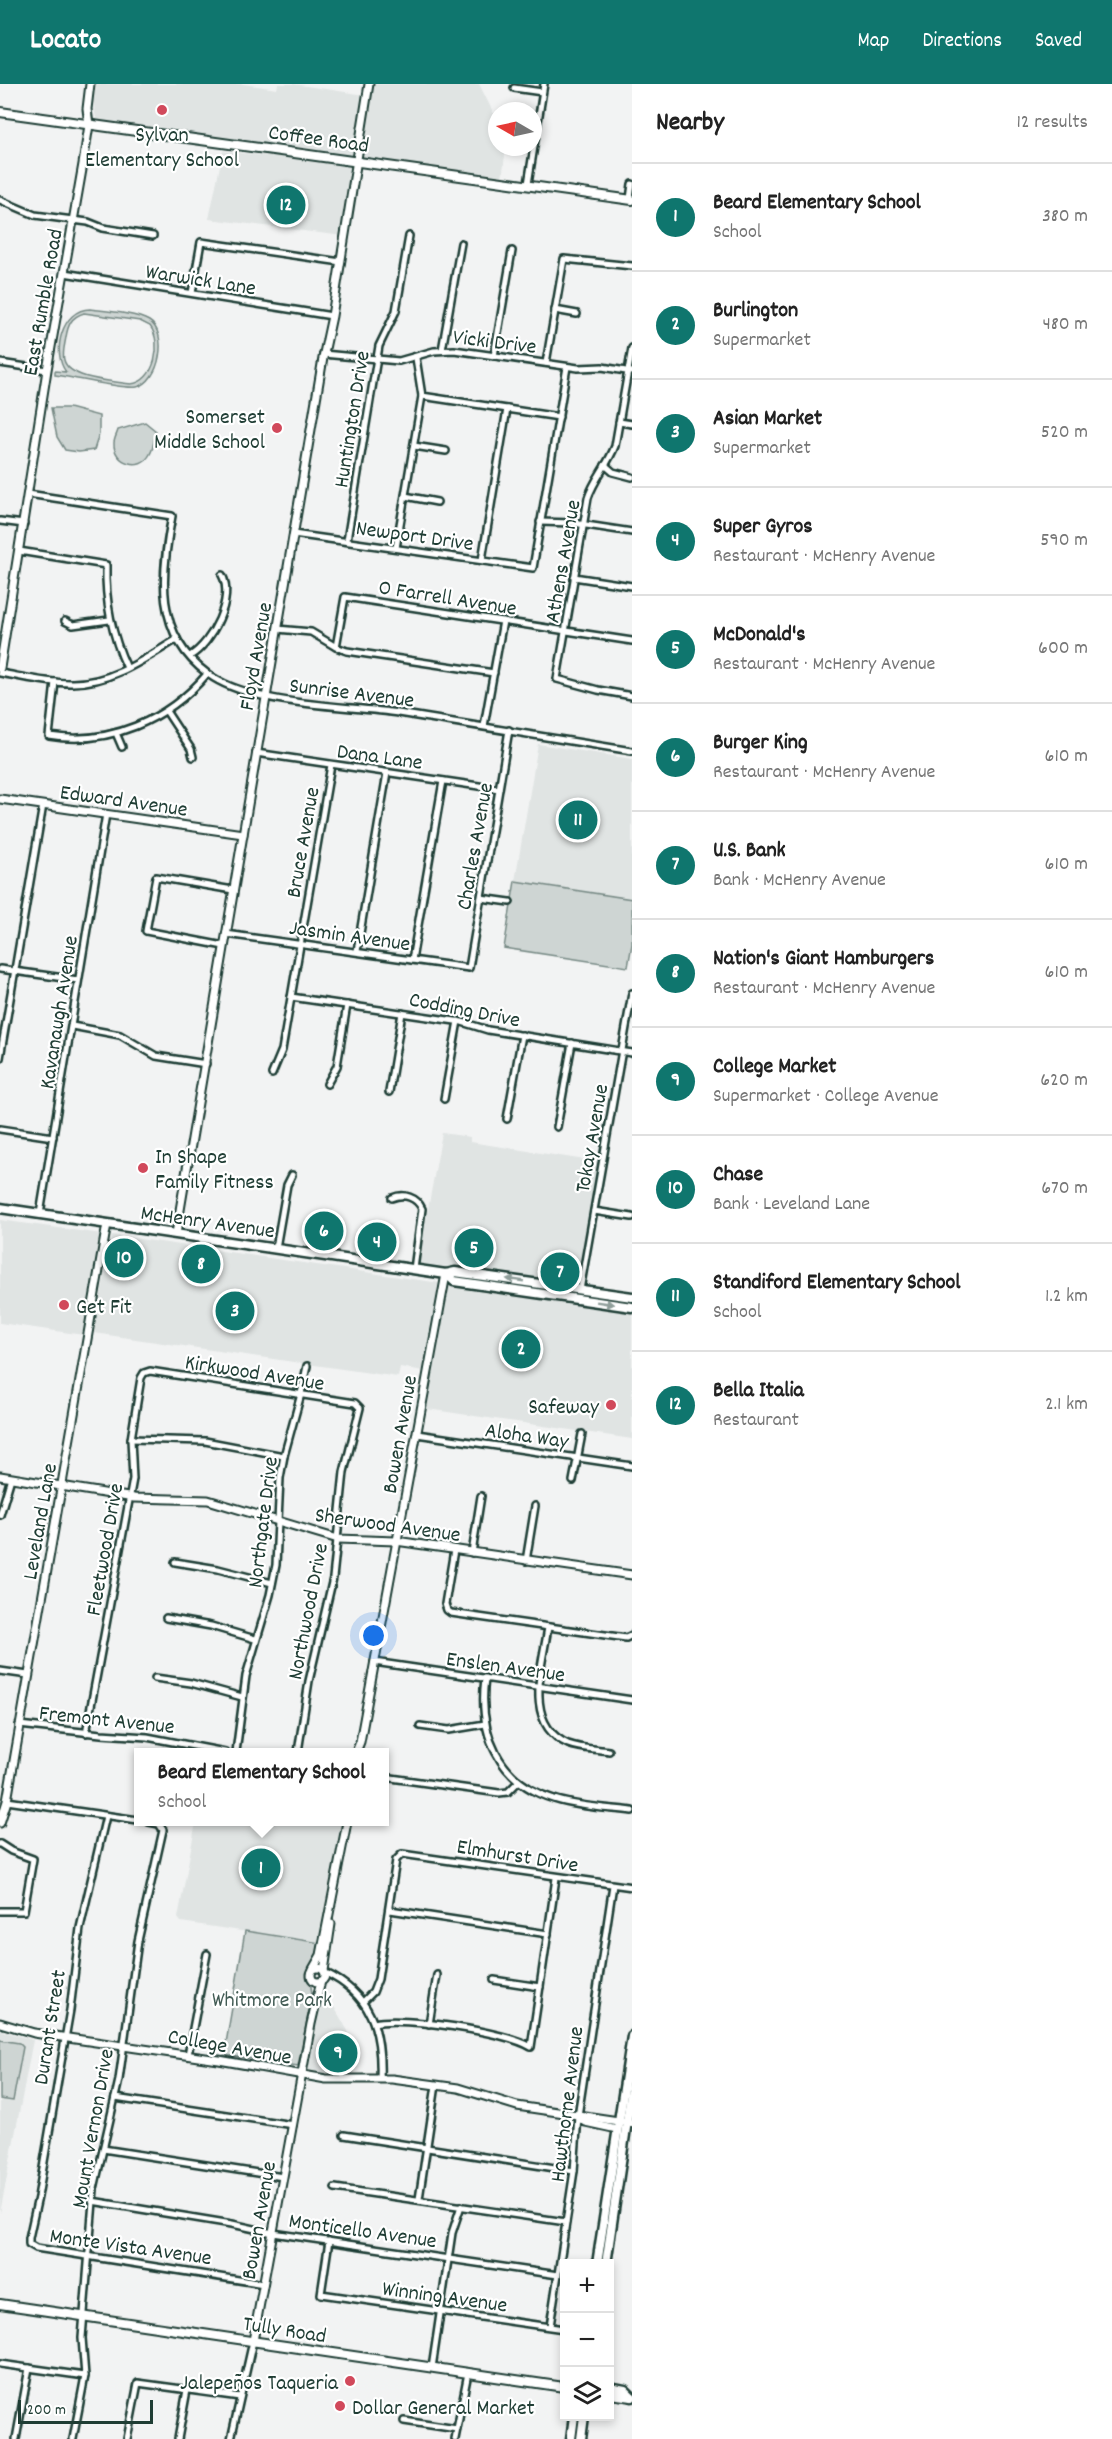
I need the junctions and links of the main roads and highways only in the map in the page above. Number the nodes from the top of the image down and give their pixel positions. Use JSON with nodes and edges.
{"nodes":[{"id":1,"x":0,"y":112,"type":"edge"},
{"id":2,"x":631,"y":199,"type":"edge"},
{"id":3,"x":0,"y":1208,"type":"edge"},
{"id":4,"x":446,"y":1274,"type":"junction"},
{"id":5,"x":632,"y":1297,"type":"edge"},
{"id":6,"x":632,"y":1307,"type":"edge"},
{"id":7,"x":632,"y":2036,"type":"edge"},
{"id":8,"x":632,"y":2087,"type":"edge"},
{"id":9,"x":627,"y":2122,"type":"edge"},
{"id":10,"x":598,"y":2259,"type":"edge"},
{"id":11,"x":607,"y":2259,"type":"edge"},
{"id":12,"x":0,"y":2304,"type":"edge"},
{"id":13,"x":560,"y":2387,"type":"edge"},
{"id":14,"x":614,"y":2392,"type":"edge"},
{"id":15,"x":632,"y":2397,"type":"edge"},
{"id":16,"x":573,"y":2421,"type":"edge"},
{"id":17,"x":585,"y":2421,"type":"edge"},
{"id":18,"x":571,"y":2439,"type":"edge"},
{"id":19,"x":583,"y":2439,"type":"edge"}],
"edges":[{"from":1,"to":2,"type":"main road","name":"Coffee Road"},
{"from":3,"to":4,"type":"main road","name":"McHenry Avenue"},
{"from":5,"to":4,"type":"main road","name":"McHenry Avenue","one_way":true},
{"from":4,"to":6,"type":"main road","name":"McHenry Avenue","one_way":true},
{"from":7,"to":9,"type":"main road"},
{"from":8,"to":9,"type":"main road"},
{"from":9,"to":10,"type":"main road"},
{"from":9,"to":11,"type":"main road"},
{"from":12,"to":13,"type":"main road","name":"Tully Road"},
{"from":14,"to":15,"type":"main road"},
{"from":16,"to":18,"type":"main road"},
{"from":17,"to":19,"type":"main road"}]}
